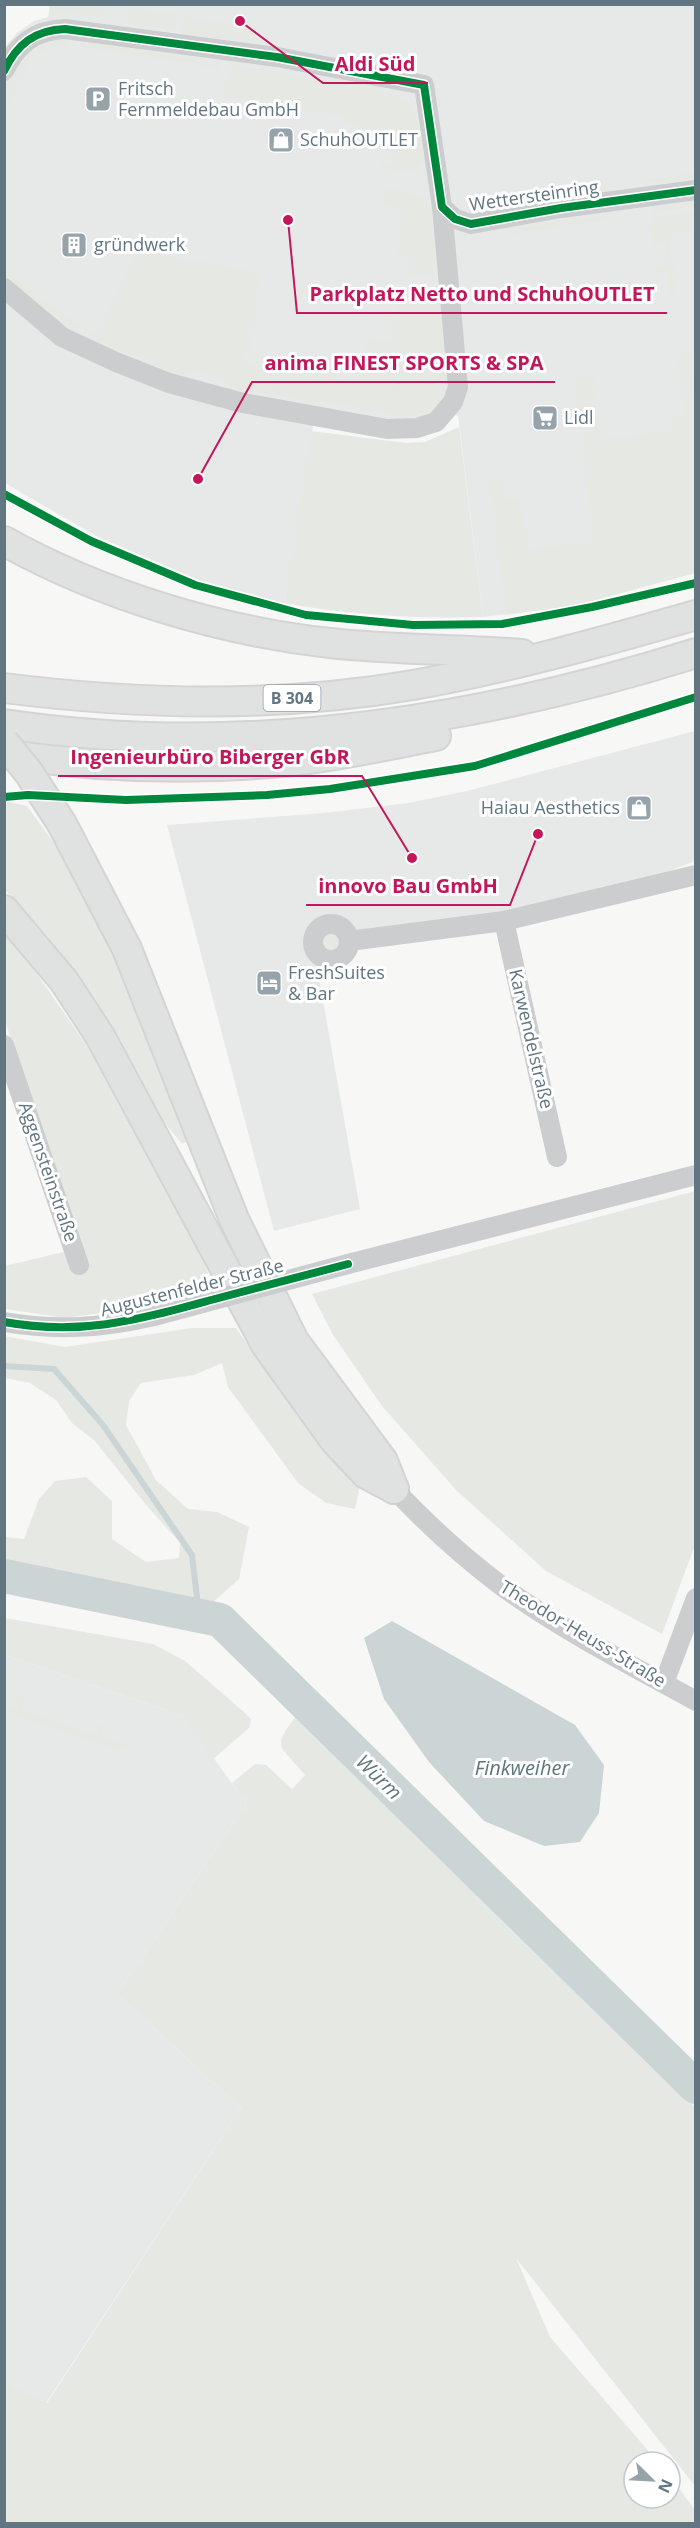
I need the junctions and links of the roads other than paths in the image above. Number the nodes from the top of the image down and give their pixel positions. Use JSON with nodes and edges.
{"nodes":[{"id":1,"x":4,"y":71,"type":"edge"},
{"id":2,"x":696,"y":190,"type":"edge"},
{"id":3,"x":442,"y":207,"type":"junction"},
{"id":4,"x":4,"y":288,"type":"edge"},
{"id":5,"x":4,"y":542,"type":"edge"},
{"id":6,"x":696,"y":615,"type":"edge"},
{"id":7,"x":696,"y":653,"type":"edge"},
{"id":8,"x":554,"y":656,"type":"junction"},
{"id":9,"x":4,"y":687,"type":"edge"},
{"id":10,"x":537,"y":697,"type":"junction"},
{"id":11,"x":4,"y":724,"type":"edge"},
{"id":12,"x":4,"y":742,"type":"edge"},
{"id":13,"x":4,"y":754,"type":"edge"},
{"id":14,"x":696,"y":875,"type":"edge"},
{"id":15,"x":4,"y":910,"type":"edge"},
{"id":16,"x":504,"y":921,"type":"junction"},
{"id":17,"x":349,"y":940,"type":"dead end"},
{"id":18,"x":4,"y":1045,"type":"edge"},
{"id":19,"x":557,"y":1157,"type":"dead end"},
{"id":20,"x":696,"y":1175,"type":"edge"},
{"id":21,"x":79,"y":1265,"type":"dead end"},
{"id":22,"x":4,"y":1322,"type":"edge"},
{"id":23,"x":394,"y":1489,"type":"junction"},
{"id":24,"x":696,"y":1598,"type":"edge"},
{"id":25,"x":664,"y":1683,"type":"junction"},
{"id":26,"x":696,"y":1701,"type":"edge"}],
"edges":[{"from":1,"to":3,"type":"street"},
{"from":2,"to":3,"type":"street","name":"Wettersteinring"},
{"from":3,"to":4,"type":"street"},
{"from":5,"to":8,"type":"highway"},
{"from":6,"to":8,"type":"highway","number":"B 304"},
{"from":7,"to":10,"type":"highway","number":"B 304"},
{"from":8,"to":9,"type":"highway","number":"B 304"},
{"from":10,"to":11,"type":"highway","number":"B 304"},
{"from":10,"to":13,"type":"highway"},
{"from":12,"to":23,"type":"highway","bridge":true},
{"from":14,"to":16,"type":"street"},
{"from":15,"to":23,"type":"highway"},
{"from":16,"to":17,"type":"street"},
{"from":16,"to":19,"type":"street","name":"Karwendelstraße"},
{"from":18,"to":21,"type":"street","name":"Aggensteinstraße"},
{"from":20,"to":22,"type":"street","name":"Augustenfelder Straße","bridge":true},
{"from":23,"to":25,"type":"street","name":"Theodor-Heuss-Straße"},
{"from":24,"to":25,"type":"street"},
{"from":25,"to":26,"type":"street","name":"Theodor-Heuss-Straße"}]}
